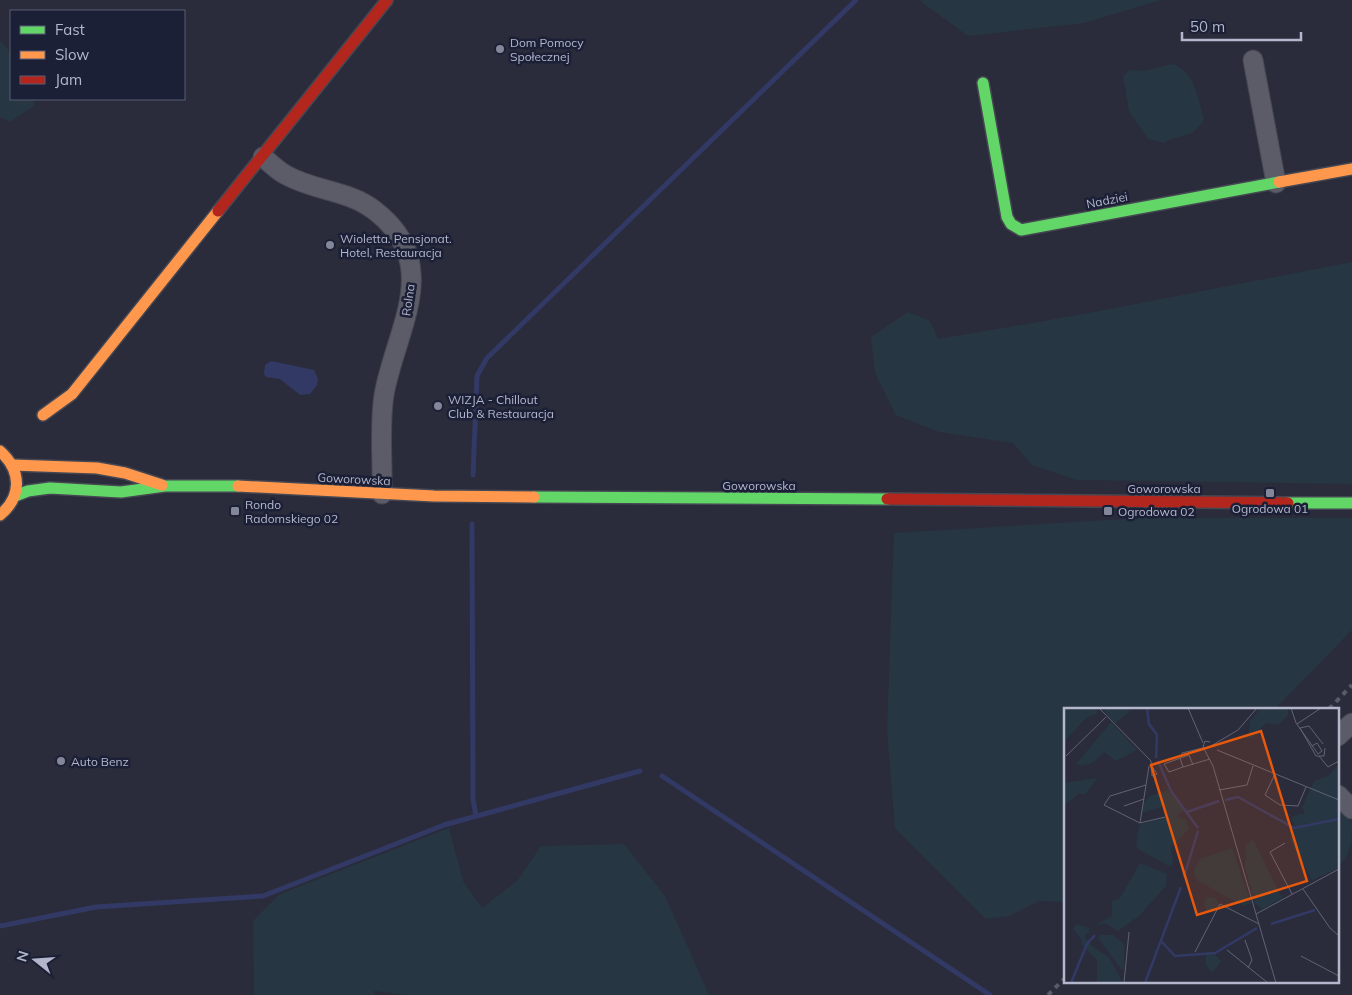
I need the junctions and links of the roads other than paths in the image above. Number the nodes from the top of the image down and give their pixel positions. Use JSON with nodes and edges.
{"nodes":[{"id":1,"x":387,"y":0,"type":"edge"},
{"id":2,"x":1252,"y":60,"type":"dead end"},
{"id":3,"x":984,"y":83,"type":"dead end"},
{"id":4,"x":263,"y":156,"type":"junction"},
{"id":5,"x":1352,"y":169,"type":"edge"},
{"id":6,"x":1276,"y":183,"type":"junction"},
{"id":7,"x":43,"y":415,"type":"dead end"},
{"id":8,"x":0,"y":451,"type":"edge"},
{"id":9,"x":13,"y":464,"type":"junction"},
{"id":10,"x":165,"y":486,"type":"junction"},
{"id":11,"x":382,"y":494,"type":"junction"},
{"id":12,"x":15,"y":496,"type":"junction"},
{"id":13,"x":1352,"y":503,"type":"edge"},
{"id":14,"x":0,"y":515,"type":"edge"},
{"id":15,"x":1352,"y":723,"type":"edge"},
{"id":16,"x":1340,"y":734,"type":"edge"},
{"id":17,"x":1340,"y":798,"type":"edge"},
{"id":18,"x":1352,"y":809,"type":"edge"}],
"edges":[{"from":1,"to":4,"type":"main road"},
{"from":2,"to":6,"type":"street"},
{"from":3,"to":6,"type":"main road","name":"Nadziei"},
{"from":4,"to":7,"type":"main road"},
{"from":4,"to":11,"type":"street","name":"Rolna"},
{"from":5,"to":6,"type":"main road","name":"Nadziei"},
{"from":8,"to":9,"type":"main road"},
{"from":9,"to":10,"type":"main road","name":"Goworowska"},
{"from":9,"to":12,"type":"main road"},
{"from":10,"to":11,"type":"main road","name":"Goworowska"},
{"from":10,"to":12,"type":"main road","name":"Goworowska"},
{"from":11,"to":13,"type":"main road","name":"Goworowska"},
{"from":12,"to":14,"type":"main road"},
{"from":15,"to":16,"type":"street"},
{"from":17,"to":18,"type":"street"}]}
